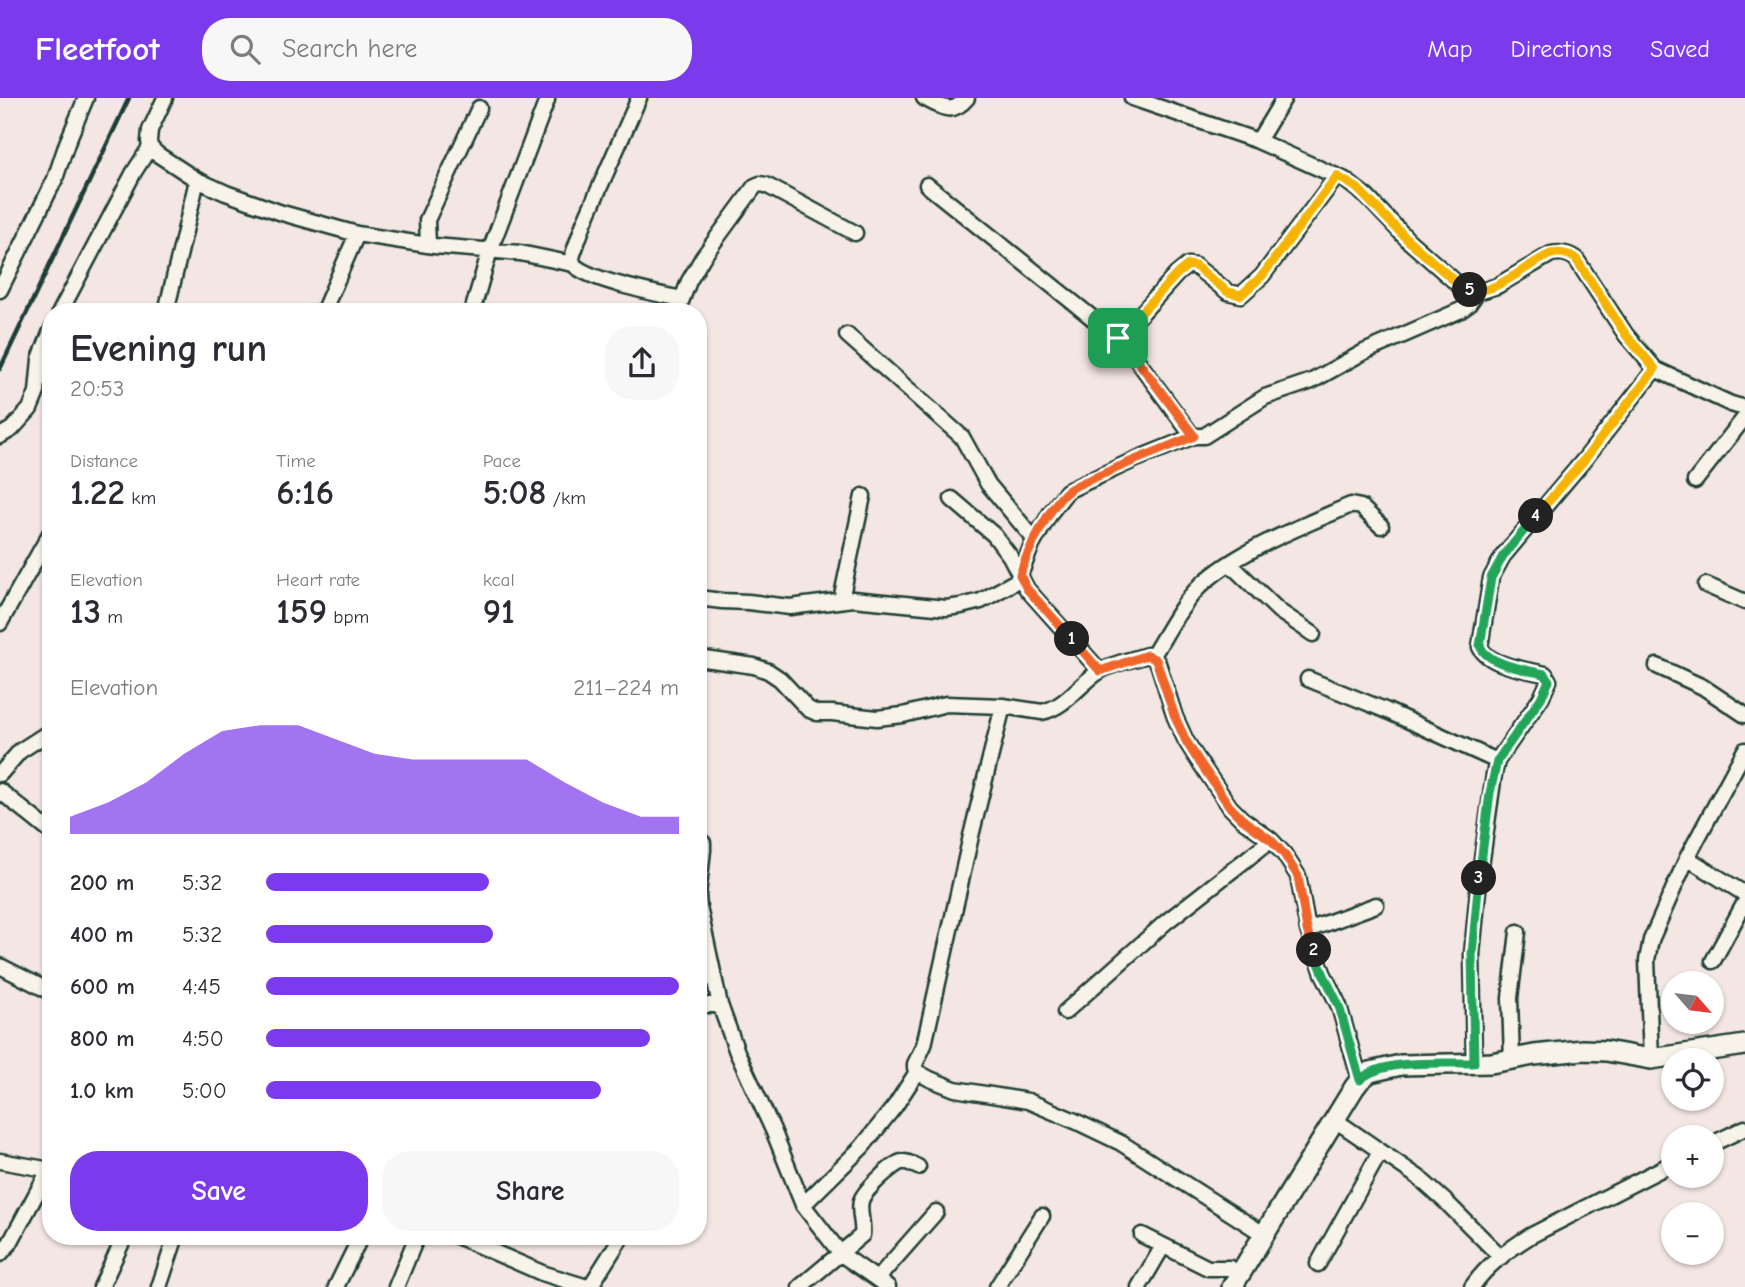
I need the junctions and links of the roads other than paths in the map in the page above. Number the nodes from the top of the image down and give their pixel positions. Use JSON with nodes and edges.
{"nodes":[{"id":1,"x":86,"y":98,"type":"edge"},
{"id":2,"x":165,"y":98,"type":"edge"},
{"id":3,"x":639,"y":98,"type":"edge"},
{"id":4,"x":924,"y":98,"type":"edge"},
{"id":5,"x":967,"y":98,"type":"edge"},
{"id":6,"x":1132,"y":98,"type":"edge"},
{"id":7,"x":1284,"y":98,"type":"edge"},
{"id":8,"x":547,"y":100,"type":"dead end"},
{"id":9,"x":479,"y":108,"type":"dead end"},
{"id":10,"x":1258,"y":141,"type":"junction"},
{"id":11,"x":150,"y":148,"type":"junction"},
{"id":12,"x":1337,"y":176,"type":"junction"},
{"id":13,"x":197,"y":180,"type":"junction"},
{"id":14,"x":927,"y":185,"type":"dead end"},
{"id":15,"x":357,"y":233,"type":"junction"},
{"id":16,"x":855,"y":233,"type":"dead end"},
{"id":17,"x":428,"y":245,"type":"junction"},
{"id":18,"x":490,"y":250,"type":"junction"},
{"id":19,"x":573,"y":264,"type":"junction"},
{"id":20,"x":0,"y":290,"type":"edge"},
{"id":21,"x":1477,"y":292,"type":"junction"},
{"id":22,"x":65,"y":303,"type":"edge"},
{"id":23,"x":168,"y":303,"type":"edge"},
{"id":24,"x":327,"y":303,"type":"edge"},
{"id":25,"x":475,"y":303,"type":"edge"},
{"id":26,"x":674,"y":303,"type":"edge"},
{"id":27,"x":680,"y":303,"type":"edge"},
{"id":28,"x":847,"y":335,"type":"dead end"},
{"id":29,"x":1118,"y":338,"type":"junction"},
{"id":30,"x":1655,"y":369,"type":"junction"},
{"id":31,"x":42,"y":373,"type":"edge"},
{"id":32,"x":1745,"y":408,"type":"edge"},
{"id":33,"x":1745,"y":417,"type":"edge"},
{"id":34,"x":0,"y":436,"type":"edge"},
{"id":35,"x":1194,"y":436,"type":"junction"},
{"id":36,"x":1695,"y":481,"type":"dead end"},
{"id":37,"x":863,"y":496,"type":"dead end"},
{"id":38,"x":952,"y":499,"type":"dead end"},
{"id":39,"x":1381,"y":526,"type":"dead end"},
{"id":40,"x":1035,"y":540,"type":"junction"},
{"id":41,"x":42,"y":548,"type":"edge"},
{"id":42,"x":1230,"y":564,"type":"junction"},
{"id":43,"x":1020,"y":575,"type":"junction"},
{"id":44,"x":1706,"y":585,"type":"dead end"},
{"id":45,"x":707,"y":599,"type":"edge"},
{"id":46,"x":841,"y":600,"type":"junction"},
{"id":47,"x":1745,"y":602,"type":"edge"},
{"id":48,"x":0,"y":623,"type":"edge"},
{"id":49,"x":1313,"y":634,"type":"dead end"},
{"id":50,"x":1152,"y":657,"type":"junction"},
{"id":51,"x":707,"y":659,"type":"edge"},
{"id":52,"x":1657,"y":666,"type":"dead end"},
{"id":53,"x":1100,"y":671,"type":"junction"},
{"id":54,"x":1308,"y":679,"type":"dead end"},
{"id":55,"x":1003,"y":706,"type":"junction"},
{"id":56,"x":1745,"y":715,"type":"edge"},
{"id":57,"x":42,"y":737,"type":"edge"},
{"id":58,"x":1745,"y":750,"type":"edge"},
{"id":59,"x":1497,"y":761,"type":"junction"},
{"id":60,"x":0,"y":774,"type":"edge"},
{"id":61,"x":0,"y":791,"type":"edge"},
{"id":62,"x":42,"y":825,"type":"edge"},
{"id":63,"x":1271,"y":840,"type":"junction"},
{"id":64,"x":1687,"y":858,"type":"junction"},
{"id":65,"x":1745,"y":894,"type":"edge"},
{"id":66,"x":1745,"y":902,"type":"edge"},
{"id":67,"x":1376,"y":905,"type":"dead end"},
{"id":68,"x":1307,"y":930,"type":"junction"},
{"id":69,"x":1518,"y":932,"type":"dead end"},
{"id":70,"x":707,"y":959,"type":"edge"},
{"id":71,"x":1713,"y":961,"type":"dead end"},
{"id":72,"x":0,"y":966,"type":"edge"},
{"id":73,"x":42,"y":985,"type":"edge"},
{"id":74,"x":707,"y":1005,"type":"edge"},
{"id":75,"x":720,"y":1006,"type":"junction"},
{"id":76,"x":1065,"y":1012,"type":"dead end"},
{"id":77,"x":1745,"y":1045,"type":"edge"},
{"id":78,"x":1651,"y":1059,"type":"junction"},
{"id":79,"x":1511,"y":1060,"type":"junction"},
{"id":80,"x":1474,"y":1063,"type":"junction"},
{"id":81,"x":917,"y":1072,"type":"junction"},
{"id":82,"x":1360,"y":1080,"type":"junction"},
{"id":83,"x":1335,"y":1120,"type":"junction"},
{"id":84,"x":1745,"y":1129,"type":"edge"},
{"id":85,"x":1724,"y":1139,"type":"edge"},
{"id":86,"x":1380,"y":1152,"type":"junction"},
{"id":87,"x":0,"y":1161,"type":"edge"},
{"id":88,"x":918,"y":1167,"type":"dead end"},
{"id":89,"x":42,"y":1169,"type":"edge"},
{"id":90,"x":1661,"y":1169,"type":"edge"},
{"id":91,"x":42,"y":1185,"type":"edge"},
{"id":92,"x":803,"y":1205,"type":"junction"},
{"id":93,"x":936,"y":1212,"type":"dead end"},
{"id":94,"x":1042,"y":1216,"type":"dead end"},
{"id":95,"x":1142,"y":1235,"type":"dead end"},
{"id":96,"x":1265,"y":1235,"type":"junction"},
{"id":97,"x":121,"y":1245,"type":"edge"},
{"id":98,"x":173,"y":1245,"type":"edge"},
{"id":99,"x":357,"y":1245,"type":"edge"},
{"id":100,"x":413,"y":1245,"type":"edge"},
{"id":101,"x":478,"y":1245,"type":"edge"},
{"id":102,"x":616,"y":1245,"type":"edge"},
{"id":103,"x":1163,"y":1246,"type":"junction"},
{"id":104,"x":0,"y":1254,"type":"edge"},
{"id":105,"x":841,"y":1254,"type":"junction"},
{"id":106,"x":1501,"y":1257,"type":"junction"},
{"id":107,"x":1318,"y":1264,"type":"dead end"},
{"id":108,"x":1237,"y":1280,"type":"edge"},
{"id":109,"x":883,"y":1283,"type":"edge"},
{"id":110,"x":101,"y":1287,"type":"edge"},
{"id":111,"x":159,"y":1287,"type":"edge"},
{"id":112,"x":336,"y":1287,"type":"edge"},
{"id":113,"x":396,"y":1287,"type":"edge"},
{"id":114,"x":588,"y":1287,"type":"edge"},
{"id":115,"x":800,"y":1287,"type":"edge"},
{"id":116,"x":997,"y":1287,"type":"edge"},
{"id":117,"x":1139,"y":1287,"type":"edge"},
{"id":118,"x":1472,"y":1287,"type":"edge"}],
"edges":[{"from":1,"to":20,"type":"street"},
{"from":2,"to":11,"type":"street"},
{"from":3,"to":19,"type":"street"},
{"from":4,"to":5,"type":"street"},
{"from":6,"to":10,"type":"street"},
{"from":7,"to":10,"type":"street"},
{"from":8,"to":18,"type":"street"},
{"from":9,"to":17,"type":"street"},
{"from":10,"to":12,"type":"street"},
{"from":11,"to":13,"type":"street"},
{"from":11,"to":22,"type":"street"},
{"from":12,"to":21,"type":"street"},
{"from":12,"to":29,"type":"street"},
{"from":13,"to":15,"type":"street"},
{"from":13,"to":23,"type":"street"},
{"from":14,"to":29,"type":"street"},
{"from":15,"to":17,"type":"street"},
{"from":15,"to":24,"type":"street"},
{"from":16,"to":27,"type":"street"},
{"from":17,"to":18,"type":"street"},
{"from":18,"to":19,"type":"street"},
{"from":18,"to":25,"type":"street"},
{"from":19,"to":26,"type":"street"},
{"from":21,"to":30,"type":"street"},
{"from":21,"to":35,"type":"street"},
{"from":28,"to":40,"type":"street"},
{"from":29,"to":35,"type":"street"},
{"from":30,"to":32,"type":"street"},
{"from":30,"to":59,"type":"street"},
{"from":31,"to":34,"type":"street"},
{"from":33,"to":36,"type":"street"},
{"from":35,"to":40,"type":"street"},
{"from":37,"to":46,"type":"street"},
{"from":38,"to":43,"type":"street"},
{"from":39,"to":42,"type":"street"},
{"from":40,"to":43,"type":"street"},
{"from":41,"to":48,"type":"street"},
{"from":42,"to":49,"type":"street"},
{"from":42,"to":50,"type":"street"},
{"from":43,"to":46,"type":"street"},
{"from":43,"to":53,"type":"street"},
{"from":44,"to":47,"type":"street"},
{"from":45,"to":46,"type":"street"},
{"from":50,"to":53,"type":"street"},
{"from":50,"to":63,"type":"street"},
{"from":51,"to":55,"type":"street"},
{"from":52,"to":56,"type":"street"},
{"from":53,"to":55,"type":"street"},
{"from":54,"to":59,"type":"street"},
{"from":55,"to":81,"type":"street"},
{"from":57,"to":60,"type":"street"},
{"from":58,"to":64,"type":"street"},
{"from":59,"to":80,"type":"street"},
{"from":61,"to":62,"type":"street"},
{"from":63,"to":68,"type":"street"},
{"from":63,"to":76,"type":"street"},
{"from":64,"to":65,"type":"street"},
{"from":64,"to":78,"type":"street"},
{"from":66,"to":71,"type":"street"},
{"from":67,"to":68,"type":"street"},
{"from":68,"to":82,"type":"street"},
{"from":69,"to":79,"type":"street"},
{"from":70,"to":75,"type":"street"},
{"from":72,"to":73,"type":"street"},
{"from":74,"to":75,"type":"street"},
{"from":75,"to":92,"type":"street"},
{"from":77,"to":78,"type":"street"},
{"from":78,"to":79,"type":"street"},
{"from":79,"to":80,"type":"street"},
{"from":80,"to":82,"type":"street"},
{"from":81,"to":92,"type":"street"},
{"from":81,"to":96,"type":"street"},
{"from":82,"to":83,"type":"street"},
{"from":83,"to":86,"type":"street"},
{"from":83,"to":96,"type":"street"},
{"from":84,"to":85,"type":"street"},
{"from":86,"to":106,"type":"street"},
{"from":86,"to":107,"type":"street"},
{"from":87,"to":89,"type":"street"},
{"from":88,"to":105,"type":"street"},
{"from":90,"to":106,"type":"street"},
{"from":91,"to":104,"type":"street"},
{"from":92,"to":105,"type":"street"},
{"from":93,"to":109,"type":"street"},
{"from":94,"to":116,"type":"street"},
{"from":95,"to":103,"type":"street"},
{"from":96,"to":108,"type":"street"},
{"from":97,"to":110,"type":"street"},
{"from":98,"to":111,"type":"street"},
{"from":99,"to":112,"type":"street"},
{"from":100,"to":113,"type":"street"},
{"from":101,"to":114,"type":"street"},
{"from":102,"to":114,"type":"street"},
{"from":103,"to":108,"type":"street"},
{"from":103,"to":117,"type":"street"},
{"from":105,"to":109,"type":"street"},
{"from":105,"to":115,"type":"street"},
{"from":106,"to":118,"type":"street"}]}
